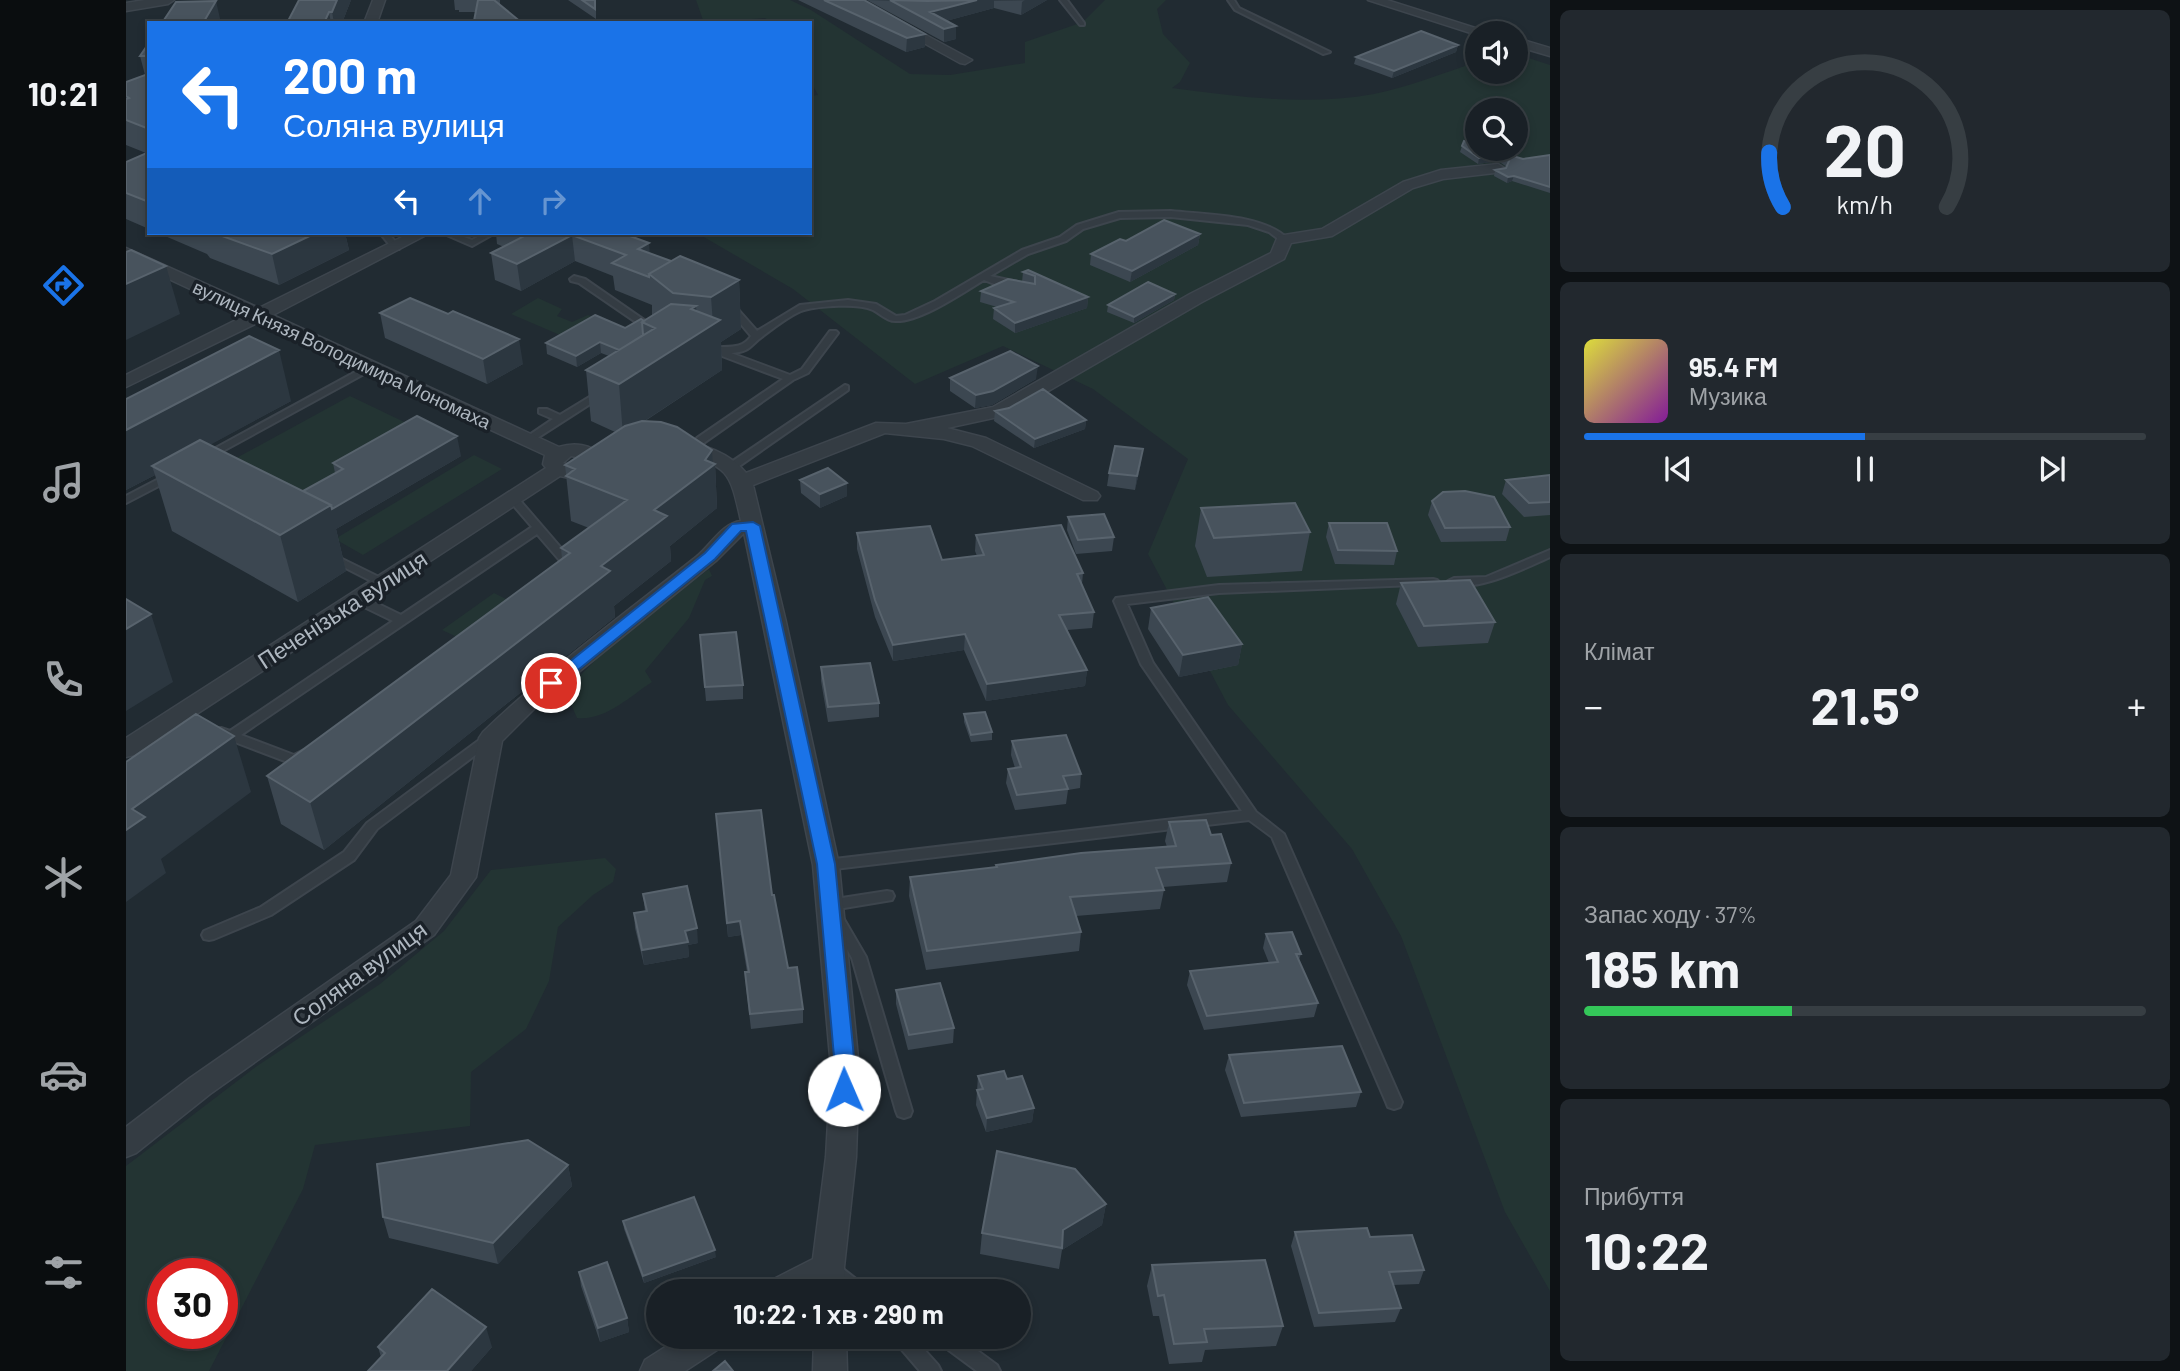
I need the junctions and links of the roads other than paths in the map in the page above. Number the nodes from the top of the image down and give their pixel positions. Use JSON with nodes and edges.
{"nodes":[{"id":1,"x":168,"y":0,"type":"edge"},
{"id":2,"x":379,"y":0,"type":"edge"},
{"id":3,"x":852,"y":0,"type":"edge"},
{"id":4,"x":1063,"y":0,"type":"edge"},
{"id":5,"x":1231,"y":0,"type":"edge"},
{"id":6,"x":1374,"y":0,"type":"edge"},
{"id":7,"x":126,"y":7,"type":"edge"},
{"id":8,"x":371,"y":21,"type":"edge"},
{"id":9,"x":1082,"y":24,"type":"dead end"},
{"id":10,"x":1465,"y":27,"type":"edge"},
{"id":11,"x":1528,"y":46,"type":"edge"},
{"id":12,"x":1326,"y":52,"type":"dead end"},
{"id":13,"x":1550,"y":52,"type":"edge"},
{"id":14,"x":965,"y":60,"type":"dead end"},
{"id":15,"x":1498,"y":169,"type":"edge"},
{"id":16,"x":386,"y":235,"type":"edge"},
{"id":17,"x":418,"y":235,"type":"edge"},
{"id":18,"x":451,"y":235,"type":"edge"},
{"id":19,"x":487,"y":235,"type":"edge"},
{"id":20,"x":1284,"y":239,"type":"junction"},
{"id":21,"x":396,"y":247,"type":"junction"},
{"id":22,"x":126,"y":253,"type":"edge"},
{"id":23,"x":982,"y":276,"type":"junction"},
{"id":24,"x":574,"y":278,"type":"dead end"},
{"id":25,"x":1029,"y":290,"type":"edge"},
{"id":26,"x":725,"y":301,"type":"edge"},
{"id":27,"x":258,"y":315,"type":"junction"},
{"id":28,"x":832,"y":333,"type":"dead end"},
{"id":29,"x":756,"y":336,"type":"junction"},
{"id":30,"x":666,"y":339,"type":"edge"},
{"id":31,"x":695,"y":350,"type":"edge"},
{"id":32,"x":720,"y":352,"type":"junction"},
{"id":33,"x":370,"y":367,"type":"junction"},
{"id":34,"x":790,"y":378,"type":"junction"},
{"id":35,"x":126,"y":382,"type":"edge"},
{"id":36,"x":616,"y":383,"type":"edge"},
{"id":37,"x":845,"y":388,"type":"dead end"},
{"id":38,"x":543,"y":411,"type":"dead end"},
{"id":39,"x":560,"y":419,"type":"junction"},
{"id":40,"x":911,"y":428,"type":"junction"},
{"id":41,"x":527,"y":440,"type":"junction"},
{"id":42,"x":664,"y":445,"type":"edge"},
{"id":43,"x":691,"y":450,"type":"junction"},
{"id":44,"x":601,"y":453,"type":"edge"},
{"id":45,"x":558,"y":462,"type":"junction"},
{"id":46,"x":191,"y":465,"type":"edge"},
{"id":47,"x":180,"y":471,"type":"edge"},
{"id":48,"x":736,"y":475,"type":"junction"},
{"id":49,"x":1090,"y":496,"type":"dead end"},
{"id":50,"x":513,"y":499,"type":"junction"},
{"id":51,"x":126,"y":500,"type":"edge"},
{"id":52,"x":753,"y":526,"type":"junction"},
{"id":53,"x":538,"y":527,"type":"junction"},
{"id":54,"x":319,"y":551,"type":"dead end"},
{"id":55,"x":1550,"y":553,"type":"edge"},
{"id":56,"x":559,"y":572,"type":"edge"},
{"id":57,"x":383,"y":583,"type":"junction"},
{"id":58,"x":358,"y":599,"type":"junction"},
{"id":59,"x":401,"y":620,"type":"junction"},
{"id":60,"x":195,"y":722,"type":"junction"},
{"id":61,"x":231,"y":735,"type":"junction"},
{"id":62,"x":491,"y":738,"type":"junction"},
{"id":63,"x":317,"y":744,"type":"edge"},
{"id":64,"x":126,"y":749,"type":"edge"},
{"id":65,"x":209,"y":750,"type":"edge"},
{"id":66,"x":1251,"y":815,"type":"junction"},
{"id":67,"x":826,"y":864,"type":"junction"},
{"id":68,"x":887,"y":896,"type":"dead end"},
{"id":69,"x":830,"y":905,"type":"junction"},
{"id":70,"x":209,"y":935,"type":"dead end"},
{"id":71,"x":1394,"y":1102,"type":"dead end"},
{"id":72,"x":904,"y":1111,"type":"dead end"},
{"id":73,"x":126,"y":1144,"type":"edge"},
{"id":74,"x":828,"y":1279,"type":"edge"},
{"id":75,"x":691,"y":1349,"type":"edge"},
{"id":76,"x":830,"y":1349,"type":"edge"},
{"id":77,"x":913,"y":1349,"type":"edge"},
{"id":78,"x":961,"y":1349,"type":"edge"},
{"id":79,"x":657,"y":1371,"type":"edge"},
{"id":80,"x":830,"y":1371,"type":"edge"},
{"id":81,"x":932,"y":1371,"type":"edge"},
{"id":82,"x":991,"y":1371,"type":"edge"}],
"edges":[{"from":1,"to":7,"type":"street"},
{"from":2,"to":8,"type":"street"},
{"from":3,"to":14,"type":"street"},
{"from":4,"to":9,"type":"lane"},
{"from":5,"to":12,"type":"lane"},
{"from":6,"to":10,"type":"street"},
{"from":11,"to":13,"type":"street"},
{"from":15,"to":20,"type":"street"},
{"from":16,"to":21,"type":"lane"},
{"from":17,"to":21,"type":"street"},
{"from":18,"to":19,"type":"lane"},
{"from":20,"to":23,"type":"lane"},
{"from":20,"to":40,"type":"street"},
{"from":21,"to":27,"type":"street"},
{"from":22,"to":27,"type":"street","name":"вулиця Князя Володимира Мономаха"},
{"from":23,"to":25,"type":"lane"},
{"from":23,"to":29,"type":"lane"},
{"from":24,"to":30,"type":"lane"},
{"from":26,"to":29,"type":"lane"},
{"from":27,"to":33,"type":"street","name":"вулиця Князя Володимира Мономаха"},
{"from":27,"to":35,"type":"street"},
{"from":28,"to":34,"type":"lane"},
{"from":29,"to":32,"type":"lane"},
{"from":31,"to":32,"type":"lane"},
{"from":32,"to":34,"type":"lane"},
{"from":33,"to":41,"type":"street","name":"вулиця Князя Володимира Мономаха"},
{"from":33,"to":46,"type":"lane"},
{"from":34,"to":43,"type":"lane"},
{"from":36,"to":39,"type":"lane"},
{"from":37,"to":48,"type":"lane"},
{"from":38,"to":39,"type":"lane"},
{"from":39,"to":41,"type":"lane"},
{"from":40,"to":48,"type":"street"},
{"from":40,"to":49,"type":"street"},
{"from":41,"to":45,"type":"street","name":"вулиця Князя Володимира Мономаха"},
{"from":42,"to":43,"type":"street"},
{"from":43,"to":48,"type":"street"},
{"from":44,"to":45,"type":"street"},
{"from":45,"to":50,"type":"street","name":"Печенізька вулиця"},
{"from":47,"to":51,"type":"lane"},
{"from":48,"to":52,"type":"street"},
{"from":50,"to":53,"type":"lane"},
{"from":50,"to":57,"type":"street","name":"Печенізька вулиця"},
{"from":52,"to":62,"type":"street"},
{"from":52,"to":67,"type":"street"},
{"from":53,"to":56,"type":"lane"},
{"from":53,"to":59,"type":"lane"},
{"from":54,"to":57,"type":"lane"},
{"from":55,"to":66,"type":"lane"},
{"from":57,"to":58,"type":"street","name":"Печенізька вулиця"},
{"from":58,"to":59,"type":"lane"},
{"from":58,"to":60,"type":"street","name":"Печенізька вулиця"},
{"from":59,"to":61,"type":"lane"},
{"from":60,"to":61,"type":"lane"},
{"from":60,"to":64,"type":"street","name":"Печенізька вулиця"},
{"from":61,"to":63,"type":"lane"},
{"from":61,"to":65,"type":"lane"},
{"from":62,"to":70,"type":"lane"},
{"from":62,"to":73,"type":"street","name":"Соляна вулиця"},
{"from":66,"to":67,"type":"lane"},
{"from":66,"to":71,"type":"lane"},
{"from":67,"to":69,"type":"street"},
{"from":68,"to":69,"type":"lane"},
{"from":69,"to":72,"type":"lane"},
{"from":69,"to":74,"type":"street"},
{"from":75,"to":79,"type":"street"},
{"from":76,"to":80,"type":"street"},
{"from":77,"to":81,"type":"lane"},
{"from":78,"to":82,"type":"lane"}]}
